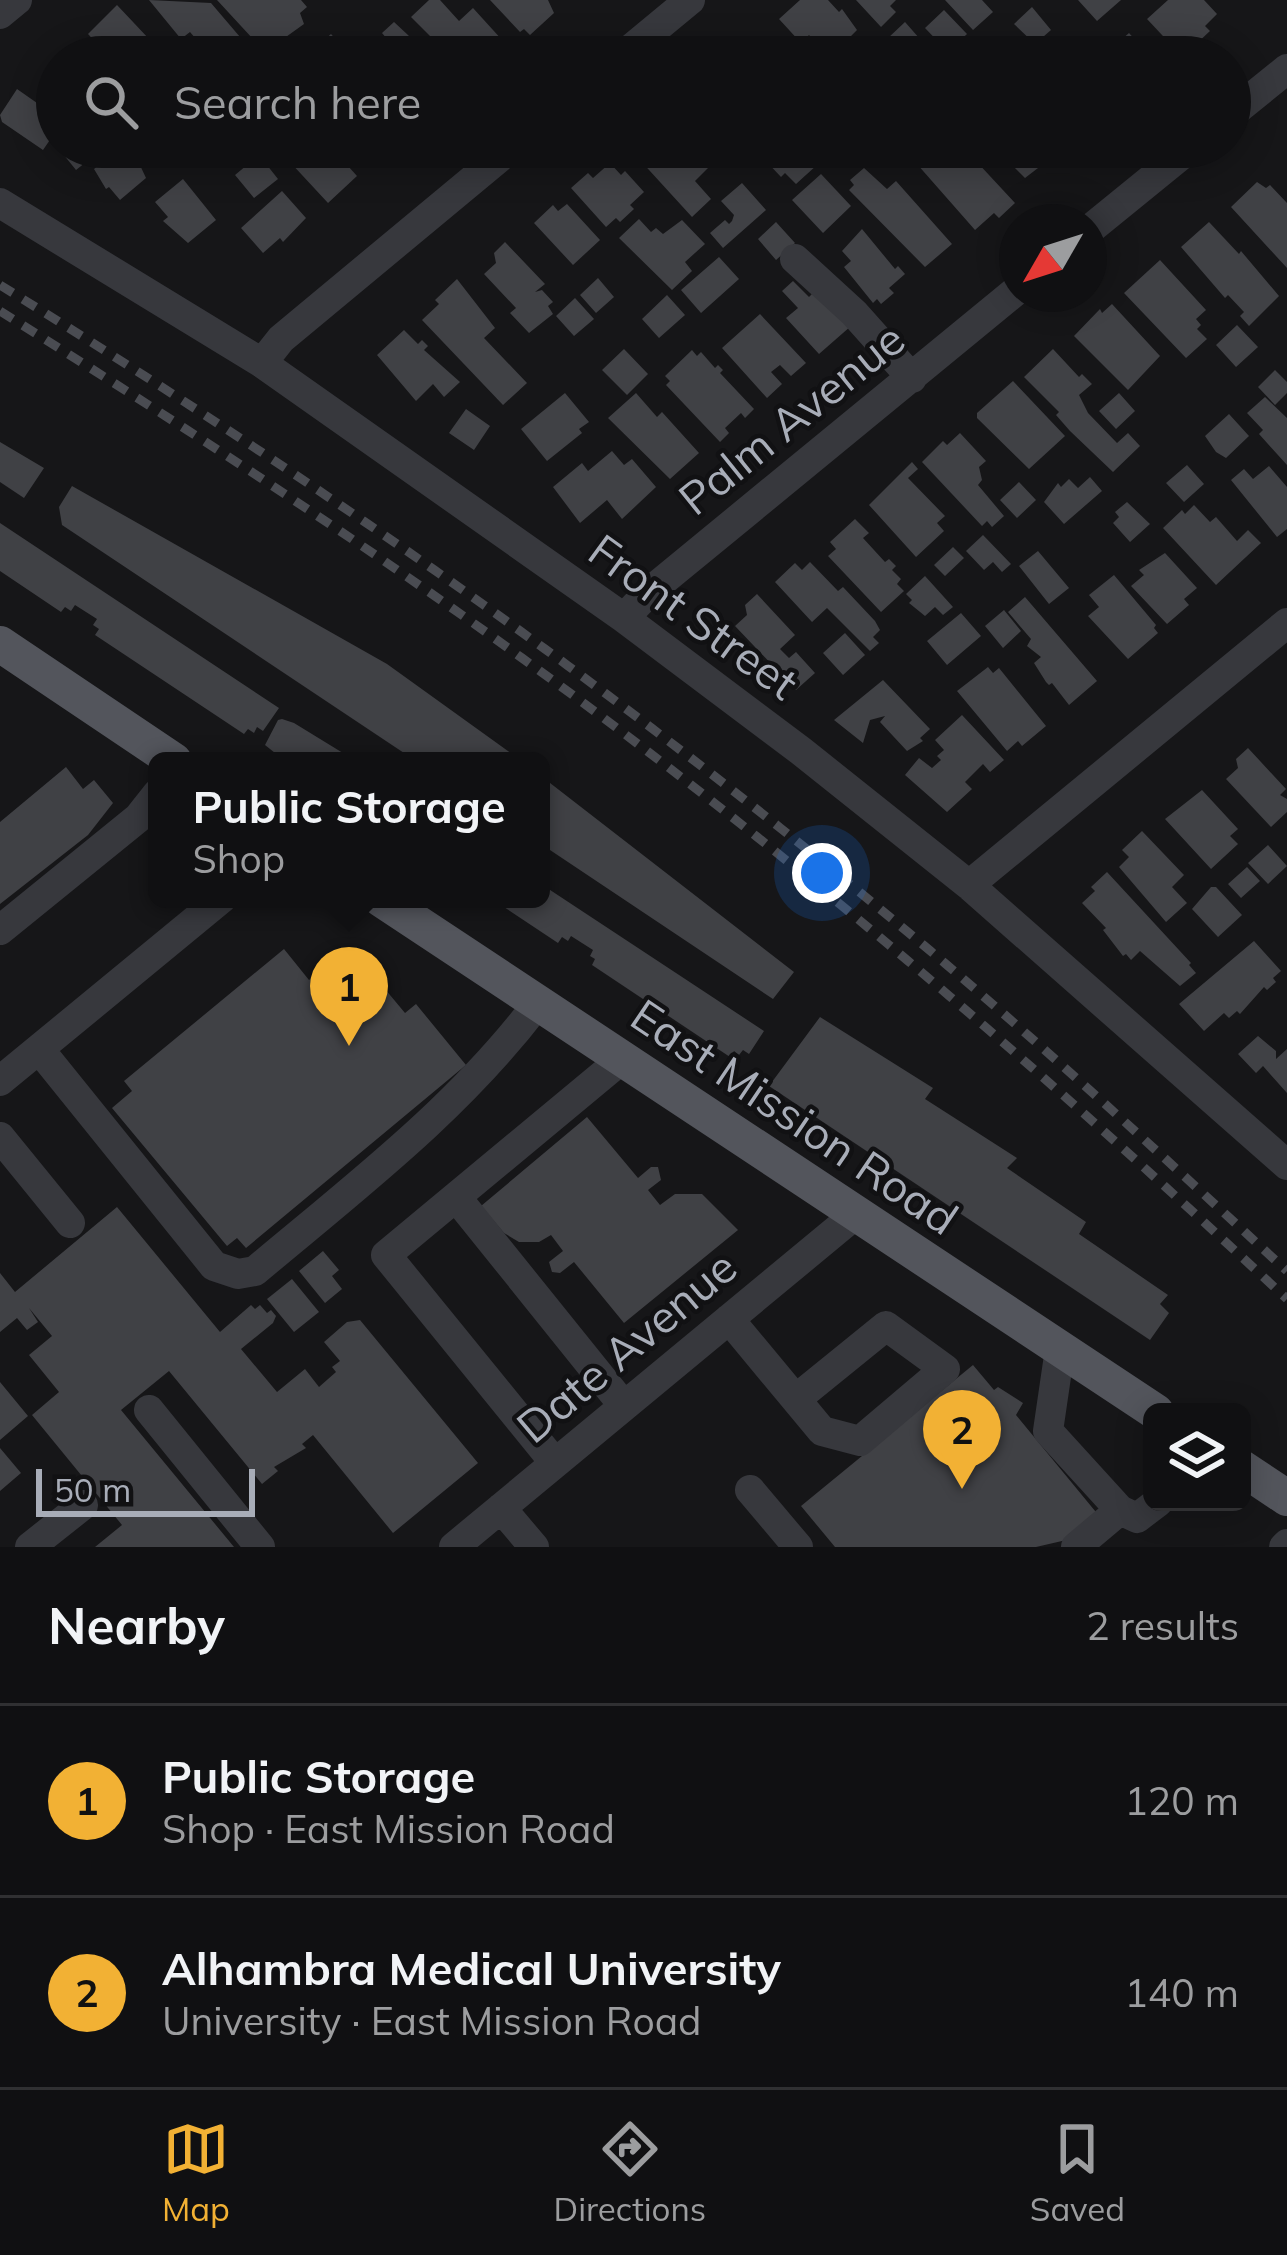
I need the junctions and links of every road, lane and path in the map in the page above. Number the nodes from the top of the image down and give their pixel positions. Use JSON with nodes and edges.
{"nodes":[{"id":1,"x":690,"y":0,"type":"edge"},
{"id":2,"x":646,"y":36,"type":"edge"},
{"id":3,"x":1287,"y":68,"type":"edge"},
{"id":4,"x":1251,"y":98,"type":"edge"},
{"id":5,"x":487,"y":168,"type":"edge"},
{"id":6,"x":1165,"y":168,"type":"edge"},
{"id":7,"x":0,"y":203,"type":"edge"},
{"id":8,"x":1107,"y":215,"type":"edge"},
{"id":9,"x":795,"y":259,"type":"dead end"},
{"id":10,"x":999,"y":305,"type":"edge"},
{"id":11,"x":262,"y":363,"type":"junction"},
{"id":12,"x":912,"y":378,"type":"junction"},
{"id":13,"x":625,"y":618,"type":"junction"},
{"id":14,"x":1287,"y":623,"type":"edge"},
{"id":15,"x":0,"y":644,"type":"edge"},
{"id":16,"x":161,"y":752,"type":"edge"},
{"id":17,"x":148,"y":805,"type":"edge"},
{"id":18,"x":969,"y":885,"type":"junction"},
{"id":19,"x":210,"y":908,"type":"edge"},
{"id":20,"x":395,"y":908,"type":"edge"},
{"id":21,"x":0,"y":930,"type":"edge"},
{"id":22,"x":538,"y":1003,"type":"junction"},
{"id":23,"x":39,"y":1049,"type":"junction"},
{"id":24,"x":622,"y":1059,"type":"junction"},
{"id":25,"x":0,"y":1081,"type":"edge"},
{"id":26,"x":0,"y":1137,"type":"edge"},
{"id":27,"x":1287,"y":1166,"type":"edge"},
{"id":28,"x":456,"y":1197,"type":"junction"},
{"id":29,"x":856,"y":1214,"type":"junction"},
{"id":30,"x":70,"y":1223,"type":"dead end"},
{"id":31,"x":730,"y":1318,"type":"junction"},
{"id":32,"x":1060,"y":1349,"type":"junction"},
{"id":33,"x":796,"y":1399,"type":"junction"},
{"id":34,"x":1143,"y":1403,"type":"edge"},
{"id":35,"x":624,"y":1406,"type":"junction"},
{"id":36,"x":149,"y":1410,"type":"dead end"},
{"id":37,"x":555,"y":1463,"type":"junction"},
{"id":38,"x":1251,"y":1474,"type":"edge"},
{"id":39,"x":750,"y":1490,"type":"dead end"},
{"id":40,"x":1287,"y":1498,"type":"edge"},
{"id":41,"x":83,"y":1504,"type":"dead end"},
{"id":42,"x":501,"y":1508,"type":"junction"},
{"id":43,"x":1120,"y":1510,"type":"junction"},
{"id":44,"x":1146,"y":1511,"type":"edge"},
{"id":45,"x":30,"y":1547,"type":"edge"},
{"id":46,"x":260,"y":1547,"type":"edge"},
{"id":47,"x":454,"y":1547,"type":"edge"},
{"id":48,"x":534,"y":1547,"type":"edge"},
{"id":49,"x":798,"y":1547,"type":"edge"},
{"id":50,"x":1076,"y":1547,"type":"edge"}],
"edges":[{"from":1,"to":2,"type":"street"},
{"from":3,"to":4,"type":"street"},
{"from":5,"to":11,"type":"street"},
{"from":6,"to":8,"type":"street"},
{"from":7,"to":11,"type":"street","name":"Front Street"},
{"from":9,"to":12,"type":"street"},
{"from":10,"to":12,"type":"street","name":"Palm Avenue"},
{"from":11,"to":13,"type":"street","name":"Front Street"},
{"from":12,"to":13,"type":"street","name":"Palm Avenue"},
{"from":13,"to":18,"type":"street","name":"Front Street"},
{"from":14,"to":18,"type":"street"},
{"from":15,"to":16,"type":"main road"},
{"from":17,"to":21,"type":"street"},
{"from":18,"to":27,"type":"street","name":"Front Street"},
{"from":19,"to":23,"type":"street"},
{"from":20,"to":22,"type":"main road","name":"East Mission Road"},
{"from":22,"to":23,"type":"street"},
{"from":22,"to":24,"type":"main road","name":"East Mission Road"},
{"from":23,"to":25,"type":"street"},
{"from":24,"to":28,"type":"street"},
{"from":24,"to":29,"type":"main road","name":"East Mission Road"},
{"from":26,"to":30,"type":"street"},
{"from":28,"to":35,"type":"street"},
{"from":28,"to":37,"type":"street"},
{"from":29,"to":31,"type":"street","name":"Date Avenue"},
{"from":29,"to":32,"type":"main road","name":"East Mission Road"},
{"from":31,"to":33,"type":"street"},
{"from":31,"to":35,"type":"street","name":"Date Avenue"},
{"from":32,"to":34,"type":"main road","name":"East Mission Road"},
{"from":32,"to":43,"type":"street"},
{"from":33,"to":33,"type":"street"},
{"from":35,"to":37,"type":"street","name":"Date Avenue"},
{"from":36,"to":46,"type":"street"},
{"from":37,"to":42,"type":"street","name":"Date Avenue"},
{"from":38,"to":40,"type":"main road"},
{"from":39,"to":49,"type":"street"},
{"from":41,"to":45,"type":"street"},
{"from":42,"to":47,"type":"street","name":"Date Avenue"},
{"from":42,"to":48,"type":"street"},
{"from":43,"to":44,"type":"street"},
{"from":43,"to":50,"type":"street"}]}
